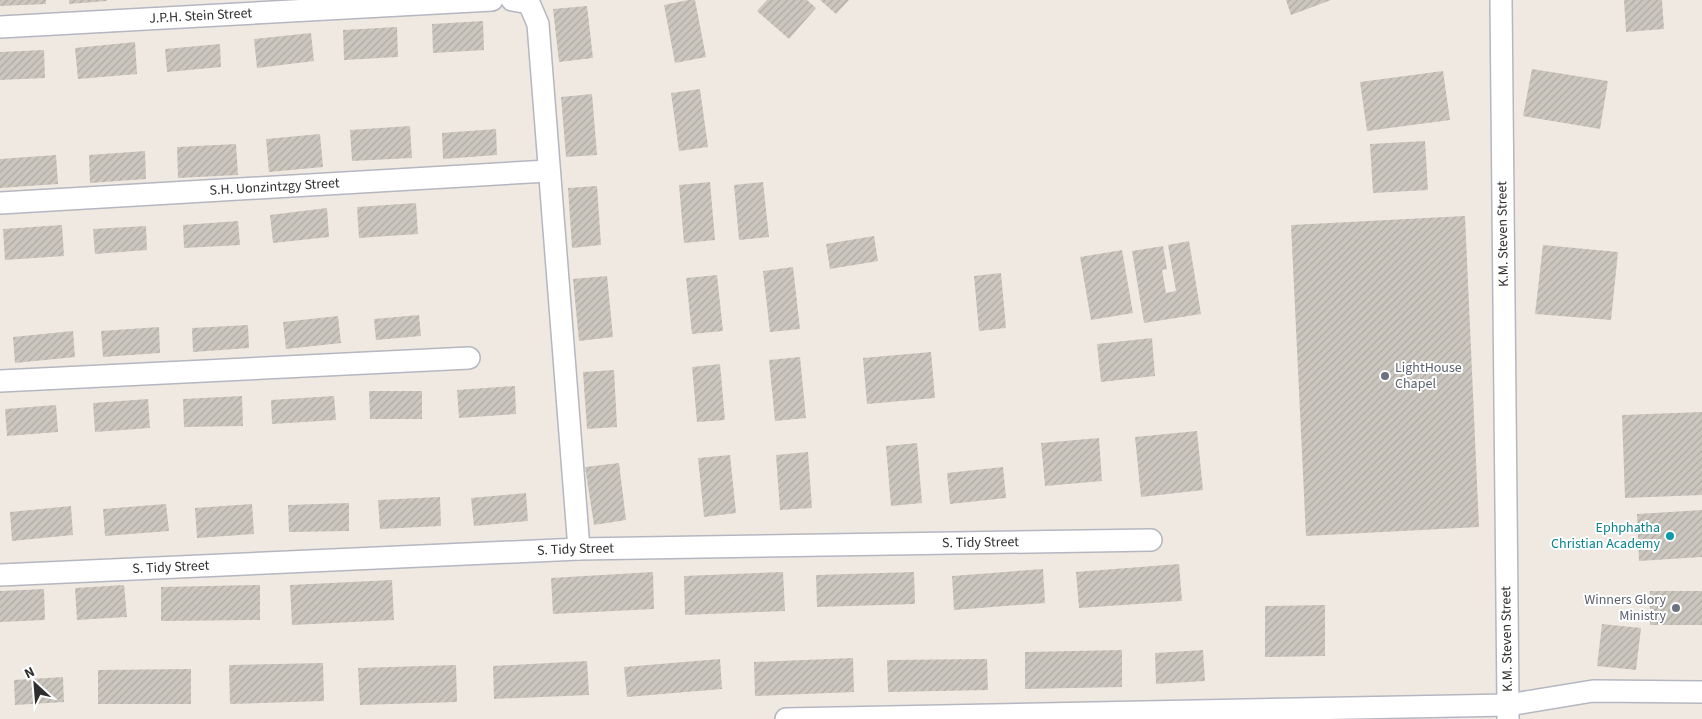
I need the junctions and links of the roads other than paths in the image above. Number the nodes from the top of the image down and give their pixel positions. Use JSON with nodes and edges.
{"nodes":[{"id":1,"x":492,"y":0,"type":"edge"},
{"id":2,"x":512,"y":0,"type":"edge"},
{"id":3,"x":1501,"y":0,"type":"edge"},
{"id":4,"x":404,"y":2,"type":"edge"},
{"id":5,"x":0,"y":27,"type":"edge"},
{"id":6,"x":548,"y":171,"type":"junction"},
{"id":7,"x":0,"y":203,"type":"edge"},
{"id":8,"x":469,"y":358,"type":"dead end"},
{"id":9,"x":0,"y":381,"type":"edge"},
{"id":10,"x":1151,"y":540,"type":"dead end"},
{"id":11,"x":579,"y":550,"type":"junction"},
{"id":12,"x":0,"y":575,"type":"edge"},
{"id":13,"x":1702,"y":692,"type":"edge"},
{"id":14,"x":1508,"y":712,"type":"edge"},
{"id":15,"x":786,"y":719,"type":"edge"}],
"edges":[{"from":1,"to":4,"type":"street","name":"J.P.H. Stein Street"},
{"from":2,"to":6,"type":"street"},
{"from":3,"to":14,"type":"street","name":"K.M. Steven Street"},
{"from":4,"to":5,"type":"street","name":"J.P.H. Stein Street"},
{"from":6,"to":7,"type":"street","name":"S.H. Uonzintzgy Street"},
{"from":6,"to":11,"type":"street"},
{"from":8,"to":9,"type":"street"},
{"from":10,"to":11,"type":"street","name":"S. Tidy Street"},
{"from":11,"to":12,"type":"street","name":"S. Tidy Street"},
{"from":13,"to":14,"type":"street"},
{"from":14,"to":15,"type":"street","name":"K.M. Steven Street"}]}
